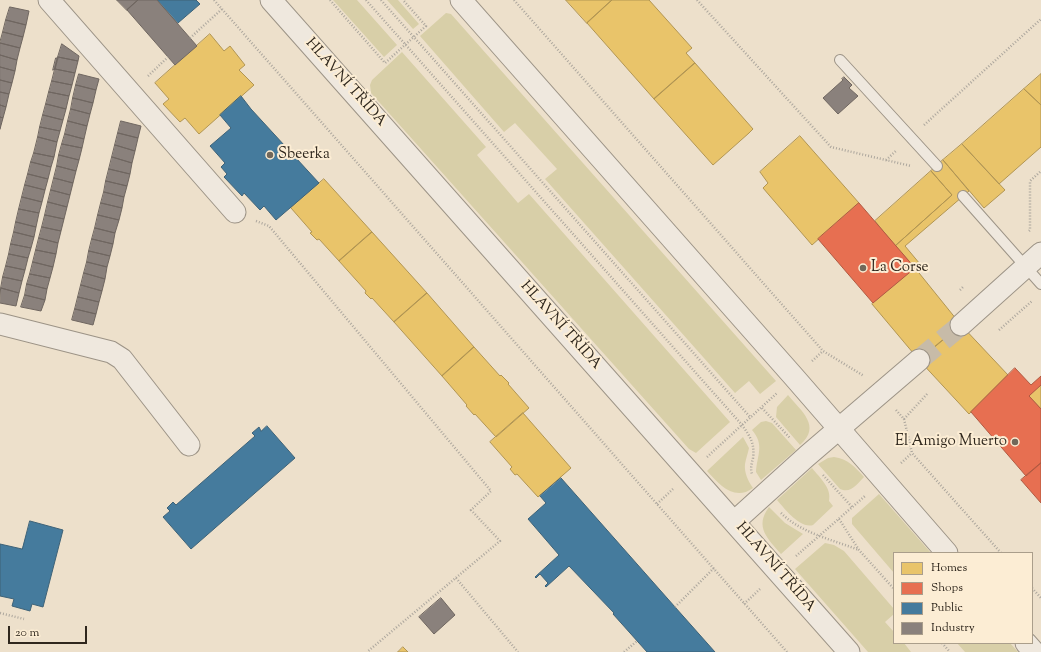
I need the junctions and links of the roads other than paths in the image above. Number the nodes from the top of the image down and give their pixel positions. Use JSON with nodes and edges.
{"nodes":[{"id":1,"x":49,"y":0,"type":"edge"},
{"id":2,"x":271,"y":0,"type":"edge"},
{"id":3,"x":461,"y":0,"type":"edge"},
{"id":4,"x":840,"y":60,"type":"dead end"},
{"id":5,"x":937,"y":166,"type":"dead end"},
{"id":6,"x":963,"y":196,"type":"dead end"},
{"id":7,"x":235,"y":212,"type":"road end"},
{"id":8,"x":1041,"y":252,"type":"edge"},
{"id":9,"x":1026,"y":266,"type":"junction"},
{"id":10,"x":1041,"y":284,"type":"edge"},
{"id":11,"x":0,"y":324,"type":"edge"},
{"id":12,"x":961,"y":325,"type":"tunnel mouth"},
{"id":13,"x":919,"y":360,"type":"tunnel mouth"},
{"id":14,"x":839,"y":429,"type":"junction"},
{"id":15,"x":189,"y":445,"type":"dead end"},
{"id":16,"x":734,"y":522,"type":"junction"},
{"id":17,"x":946,"y":552,"type":"edge"},
{"id":18,"x":1027,"y":644,"type":"edge"},
{"id":19,"x":849,"y":652,"type":"edge"},
{"id":20,"x":1034,"y":652,"type":"edge"}],
"edges":[{"from":1,"to":7,"type":"street"},
{"from":2,"to":16,"type":"street","name":"HLAVNÍ TŘÍDA"},
{"from":3,"to":14,"type":"street"},
{"from":4,"to":5,"type":"lane"},
{"from":6,"to":9,"type":"lane"},
{"from":8,"to":9,"type":"street"},
{"from":9,"to":10,"type":"lane"},
{"from":9,"to":12,"type":"street"},
{"from":11,"to":15,"type":"street"},
{"from":13,"to":14,"type":"street"},
{"from":14,"to":16,"type":"street"},
{"from":14,"to":17,"type":"street"},
{"from":16,"to":19,"type":"street","name":"HLAVNÍ TŘÍDA"},
{"from":18,"to":20,"type":"street"}]}
